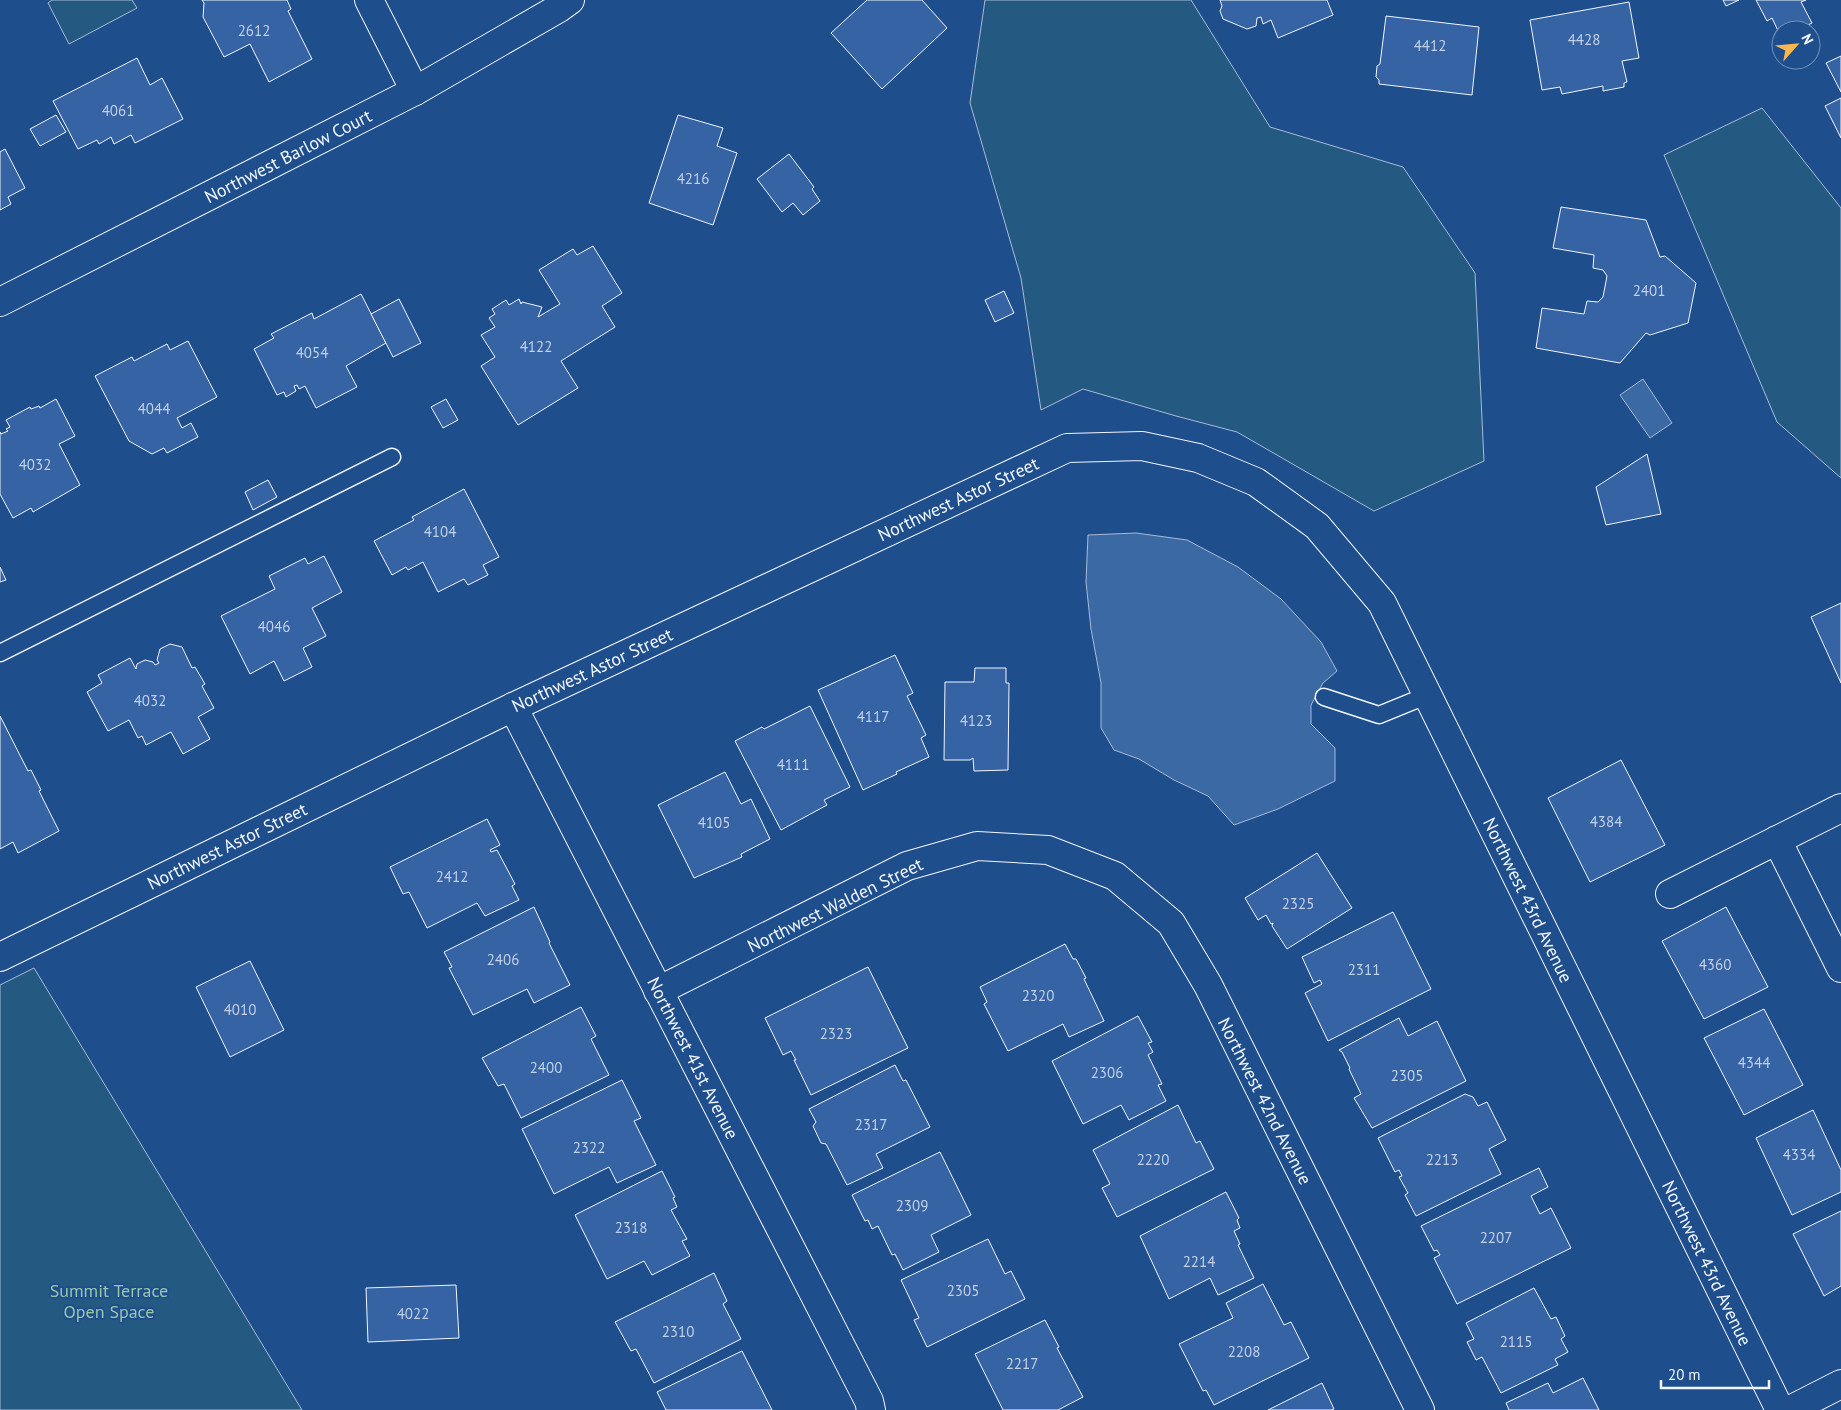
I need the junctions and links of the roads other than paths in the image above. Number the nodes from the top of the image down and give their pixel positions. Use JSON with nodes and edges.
{"nodes":[{"id":1,"x":369,"y":0,"type":"edge"},
{"id":2,"x":570,"y":0,"type":"edge"},
{"id":3,"x":415,"y":91,"type":"junction"},
{"id":4,"x":0,"y":302,"type":"edge"},
{"id":5,"x":392,"y":457,"type":"dead end"},
{"id":6,"x":1198,"y":458,"type":"joint"},
{"id":7,"x":0,"y":653,"type":"edge"},
{"id":8,"x":1428,"y":695,"type":"junction"},
{"id":9,"x":1324,"y":697,"type":"dead end"},
{"id":10,"x":513,"y":707,"type":"junction"},
{"id":11,"x":1841,"y":808,"type":"edge"},
{"id":12,"x":1777,"y":840,"type":"junction"},
{"id":13,"x":1048,"y":850,"type":"joint"},
{"id":14,"x":1670,"y":894,"type":"dead end"},
{"id":15,"x":0,"y":957,"type":"edge"},
{"id":16,"x":1841,"y":968,"type":"edge"},
{"id":17,"x":658,"y":991,"type":"junction"},
{"id":18,"x":1841,"y":1384,"type":"edge"},
{"id":19,"x":871,"y":1410,"type":"edge"},
{"id":20,"x":1420,"y":1410,"type":"edge"},
{"id":21,"x":1780,"y":1410,"type":"edge"},
{"id":22,"x":1790,"y":1410,"type":"edge"}],
"edges":[{"from":1,"to":3,"type":"street"},
{"from":2,"to":3,"type":"street","name":"Northwest Barlow Court"},
{"from":3,"to":4,"type":"street","name":"Northwest Barlow Court"},
{"from":5,"to":7,"type":"lane"},
{"from":6,"to":8,"type":"street","name":"Northwest 43rd Avenue"},
{"from":6,"to":10,"type":"street","name":"Northwest Astor Street"},
{"from":8,"to":9,"type":"lane"},
{"from":8,"to":21,"type":"street","name":"Northwest 43rd Avenue"},
{"from":10,"to":15,"type":"street","name":"Northwest Astor Street"},
{"from":10,"to":17,"type":"street","name":"Northwest 41st Avenue"},
{"from":11,"to":12,"type":"street"},
{"from":12,"to":14,"type":"street"},
{"from":12,"to":16,"type":"street"},
{"from":13,"to":17,"type":"street","name":"Northwest Walden Street"},
{"from":13,"to":20,"type":"street","name":"Northwest 42nd Avenue"},
{"from":17,"to":19,"type":"street","name":"Northwest 41st Avenue"},
{"from":18,"to":22,"type":"street"}]}
